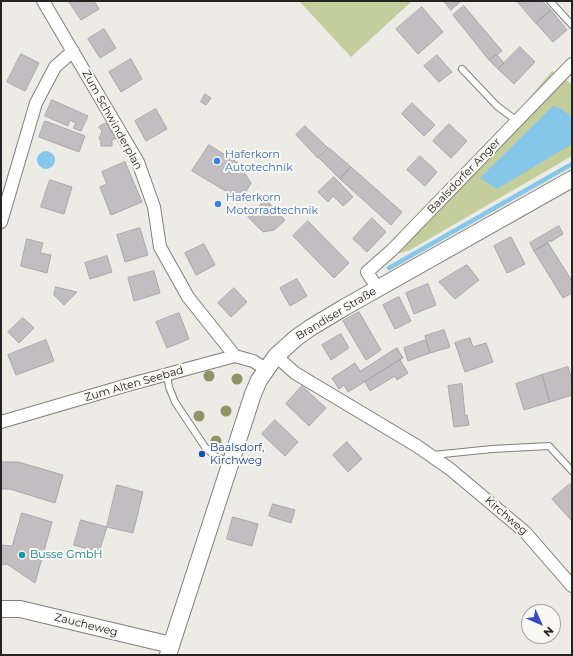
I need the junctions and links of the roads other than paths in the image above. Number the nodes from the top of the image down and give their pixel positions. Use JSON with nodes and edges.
{"nodes":[{"id":1,"x":43,"y":1,"type":"edge"},
{"id":2,"x":550,"y":1,"type":"edge"},
{"id":3,"x":572,"y":25,"type":"edge"},
{"id":4,"x":73,"y":51,"type":"junction"},
{"id":5,"x":572,"y":64,"type":"edge"},
{"id":6,"x":462,"y":69,"type":"dead end"},
{"id":7,"x":517,"y":121,"type":"junction"},
{"id":8,"x":572,"y":179,"type":"edge"},
{"id":9,"x":1,"y":222,"type":"edge"},
{"id":10,"x":378,"y":289,"type":"junction"},
{"id":11,"x":234,"y":356,"type":"junction"},
{"id":12,"x":276,"y":356,"type":"junction"},
{"id":13,"x":266,"y":369,"type":"junction"},
{"id":14,"x":167,"y":374,"type":"junction"},
{"id":15,"x":1,"y":422,"type":"edge"},
{"id":16,"x":431,"y":455,"type":"junction"},
{"id":17,"x":231,"y":460,"type":"junction"},
{"id":18,"x":572,"y":471,"type":"edge"},
{"id":19,"x":572,"y":586,"type":"edge"},
{"id":20,"x":1,"y":609,"type":"edge"},
{"id":21,"x":170,"y":650,"type":"edge"}],
"edges":[{"from":1,"to":4,"type":"street","name":"Zum Schwinderplan"},
{"from":2,"to":3,"type":"lane"},
{"from":4,"to":9,"type":"street"},
{"from":4,"to":11,"type":"street","name":"Zum Schwinderplan"},
{"from":5,"to":7,"type":"street","name":"Baalsdorfer Anger"},
{"from":6,"to":7,"type":"lane"},
{"from":7,"to":10,"type":"street","name":"Baalsdorfer Anger"},
{"from":8,"to":10,"type":"street","name":"Brandiser Straße"},
{"from":10,"to":12,"type":"street","name":"Brandiser Straße"},
{"from":11,"to":13,"type":"street"},
{"from":11,"to":14,"type":"street","name":"Zum Alten Seebad"},
{"from":12,"to":13,"type":"street","name":"Brandiser Straße"},
{"from":12,"to":16,"type":"street","name":"Kirchweg"},
{"from":13,"to":17,"type":"street","name":"Brandiser Straße"},
{"from":14,"to":15,"type":"street","name":"Zum Alten Seebad"},
{"from":14,"to":17,"type":"lane"},
{"from":16,"to":18,"type":"lane"},
{"from":16,"to":19,"type":"street","name":"Kirchweg"},
{"from":17,"to":21,"type":"street","name":"Brandiser Straße"},
{"from":20,"to":21,"type":"street","name":"Zaucheweg"}]}
